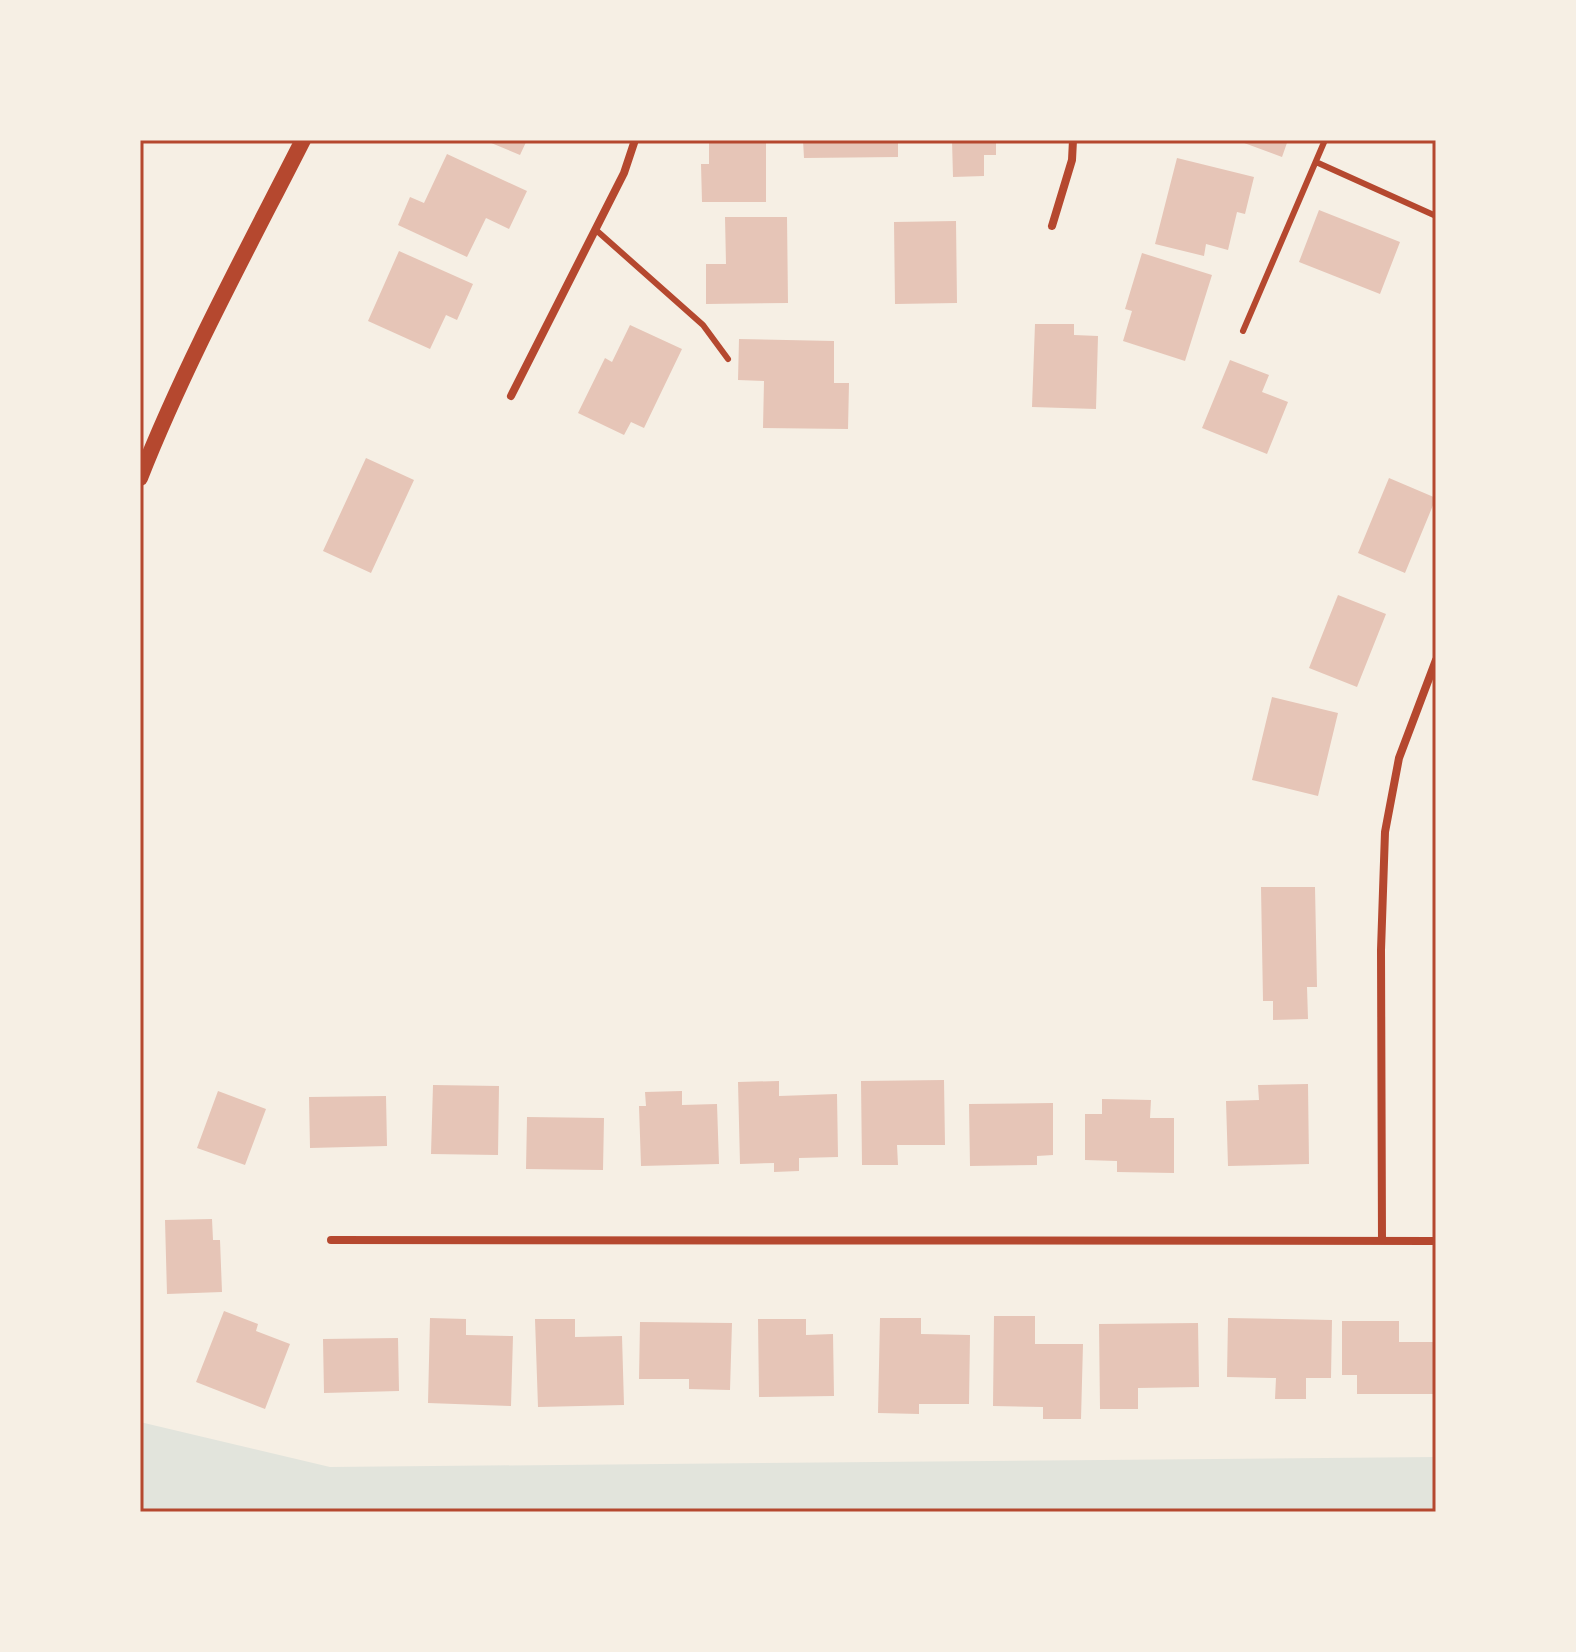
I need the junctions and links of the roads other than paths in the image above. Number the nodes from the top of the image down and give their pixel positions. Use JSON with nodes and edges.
{"nodes":[{"id":1,"x":303,"y":140,"type":"edge"},
{"id":2,"x":635,"y":140,"type":"edge"},
{"id":3,"x":1073,"y":140,"type":"edge"},
{"id":4,"x":1325,"y":140,"type":"edge"},
{"id":5,"x":1316,"y":162,"type":"junction"},
{"id":6,"x":1436,"y":216,"type":"edge"},
{"id":7,"x":1052,"y":226,"type":"dead end"},
{"id":8,"x":596,"y":230,"type":"junction"},
{"id":9,"x":1243,"y":331,"type":"dead end"},
{"id":10,"x":728,"y":359,"type":"dead end"},
{"id":11,"x":511,"y":396,"type":"dead end"},
{"id":12,"x":140,"y":478,"type":"edge"},
{"id":13,"x":1436,"y":660,"type":"edge"},
{"id":14,"x":331,"y":1240,"type":"dead end"},
{"id":15,"x":1382,"y":1241,"type":"junction"},
{"id":16,"x":1436,"y":1241,"type":"edge"}],
"edges":[{"from":1,"to":12,"type":"main road"},
{"from":2,"to":8,"type":"street"},
{"from":3,"to":7,"type":"street"},
{"from":4,"to":5,"type":"lane"},
{"from":5,"to":6,"type":"lane"},
{"from":5,"to":9,"type":"lane"},
{"from":8,"to":10,"type":"lane"},
{"from":8,"to":11,"type":"street"},
{"from":13,"to":15,"type":"street"},
{"from":14,"to":15,"type":"street"},
{"from":15,"to":16,"type":"street"}]}
